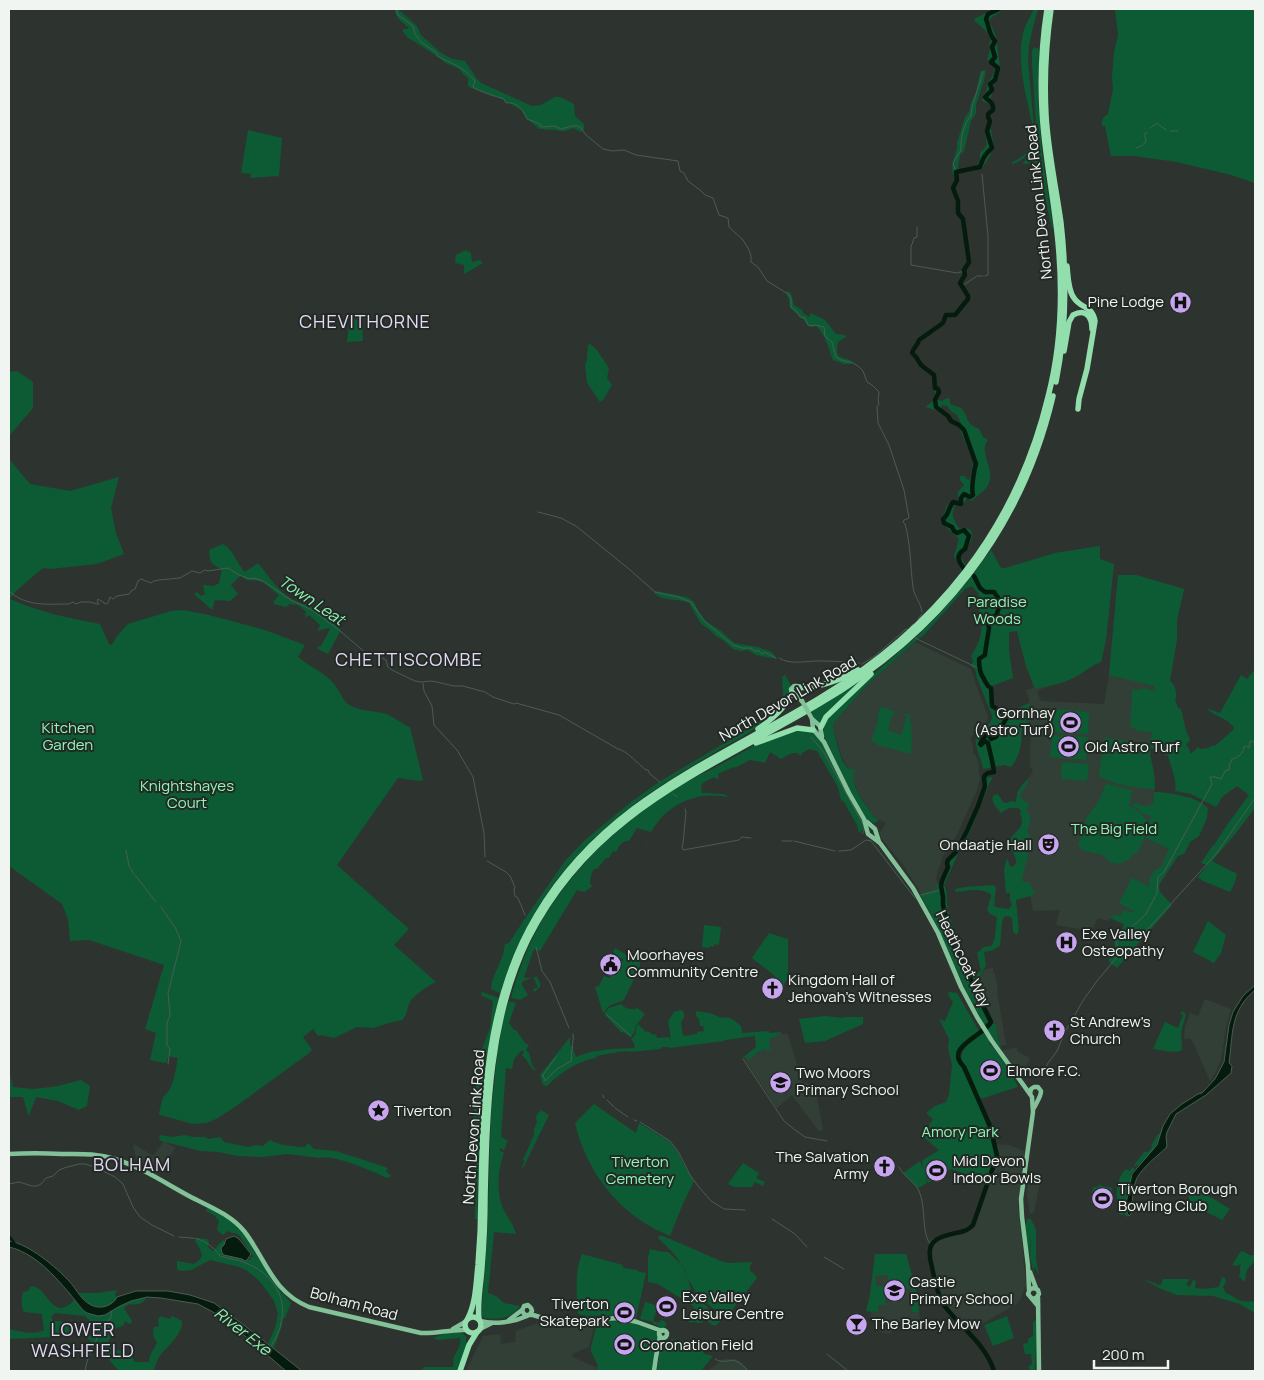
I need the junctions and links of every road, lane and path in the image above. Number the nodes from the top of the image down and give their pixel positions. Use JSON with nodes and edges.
{"nodes":[{"id":1,"x":1047,"y":9,"type":"edge"},
{"id":2,"x":1051,"y":9,"type":"edge"},
{"id":3,"x":1063,"y":245,"type":"junction"},
{"id":4,"x":1093,"y":336,"type":"junction"},
{"id":5,"x":1055,"y":386,"type":"junction"},
{"id":6,"x":1076,"y":407,"type":"dead end"},
{"id":7,"x":901,"y":640,"type":"junction"},
{"id":8,"x":894,"y":652,"type":"junction"},
{"id":9,"x":799,"y":687,"type":"junction"},
{"id":10,"x":792,"y":692,"type":"junction"},
{"id":11,"x":801,"y":700,"type":"junction"},
{"id":12,"x":817,"y":728,"type":"junction"},
{"id":13,"x":743,"y":741,"type":"junction"},
{"id":14,"x":728,"y":755,"type":"junction"},
{"id":15,"x":1024,"y":1085,"type":"junction"},
{"id":16,"x":1032,"y":1088,"type":"junction"},
{"id":17,"x":1031,"y":1096,"type":"junction"},
{"id":18,"x":1038,"y":1098,"type":"junction"},
{"id":19,"x":1033,"y":1112,"type":"junction"},
{"id":20,"x":9,"y":1154,"type":"edge"},
{"id":21,"x":1028,"y":1266,"type":"junction"},
{"id":22,"x":1036,"y":1288,"type":"junction"},
{"id":23,"x":1029,"y":1290,"type":"junction"},
{"id":24,"x":1035,"y":1298,"type":"junction"},
{"id":25,"x":531,"y":1308,"type":"junction"},
{"id":26,"x":522,"y":1310,"type":"junction"},
{"id":27,"x":529,"y":1315,"type":"junction"},
{"id":28,"x":549,"y":1318,"type":"junction"},
{"id":29,"x":467,"y":1320,"type":"junction"},
{"id":30,"x":479,"y":1320,"type":"junction"},
{"id":31,"x":508,"y":1321,"type":"junction"},
{"id":32,"x":493,"y":1323,"type":"junction"},
{"id":33,"x":450,"y":1330,"type":"junction"},
{"id":34,"x":479,"y":1330,"type":"junction"},
{"id":35,"x":467,"y":1331,"type":"junction"},
{"id":36,"x":468,"y":1348,"type":"junction"},
{"id":37,"x":460,"y":1371,"type":"edge"},
{"id":38,"x":654,"y":1371,"type":"edge"},
{"id":39,"x":1039,"y":1371,"type":"edge"}],
"edges":[{"from":1,"to":7,"type":"highway","name":"North Devon Link Road"},
{"from":2,"to":3,"type":"highway","name":"North Devon Link Road"},
{"from":3,"to":4,"type":"highway"},
{"from":3,"to":5,"type":"highway","name":"North Devon Link Road"},
{"from":4,"to":5,"type":"highway"},
{"from":4,"to":6,"type":"highway"},
{"from":5,"to":8,"type":"highway","name":"North Devon Link Road"},
{"from":7,"to":9,"type":"highway"},
{"from":7,"to":13,"type":"highway","name":"North Devon Link Road"},
{"from":8,"to":12,"type":"highway"},
{"from":8,"to":14,"type":"highway","name":"North Devon Link Road"},
{"from":9,"to":10,"type":"main road"},
{"from":9,"to":11,"type":"main road"},
{"from":10,"to":11,"type":"main road"},
{"from":10,"to":13,"type":"highway"},
{"from":11,"to":12,"type":"main road","bridge":true},
{"from":12,"to":14,"type":"highway"},
{"from":12,"to":15,"type":"main road","name":"Heathcoat Way"},
{"from":13,"to":29,"type":"highway","name":"North Devon Link Road"},
{"from":14,"to":30,"type":"highway","name":"North Devon Link Road"},
{"from":15,"to":16,"type":"main road"},
{"from":15,"to":17,"type":"main road","name":"Heathcoat Way"},
{"from":16,"to":17,"type":"main road"},
{"from":16,"to":18,"type":"main road"},
{"from":17,"to":18,"type":"main road"},
{"from":17,"to":19,"type":"main road"},
{"from":18,"to":19,"type":"main road"},
{"from":19,"to":21,"type":"main road"},
{"from":20,"to":33,"type":"main road","name":"Bolham Road"},
{"from":21,"to":22,"type":"main road"},
{"from":21,"to":23,"type":"main road"},
{"from":22,"to":23,"type":"main road"},
{"from":22,"to":24,"type":"main road"},
{"from":23,"to":24,"type":"main road"},
{"from":24,"to":39,"type":"main road"},
{"from":25,"to":26,"type":"main road"},
{"from":25,"to":27,"type":"main road"},
{"from":25,"to":28,"type":"main road"},
{"from":26,"to":27,"type":"main road"},
{"from":26,"to":31,"type":"main road"},
{"from":27,"to":28,"type":"main road"},
{"from":27,"to":31,"type":"main road"},
{"from":28,"to":38,"type":"main road"},
{"from":29,"to":30,"type":"highway"},
{"from":29,"to":33,"type":"main road","name":"Bolham Road"},
{"from":29,"to":35,"type":"highway"},
{"from":30,"to":32,"type":"main road"},
{"from":30,"to":34,"type":"highway"},
{"from":31,"to":32,"type":"main road"},
{"from":32,"to":34,"type":"main road"},
{"from":33,"to":35,"type":"main road","name":"Bolham Road"},
{"from":34,"to":35,"type":"highway"},
{"from":34,"to":36,"type":"highway"},
{"from":35,"to":36,"type":"highway"},
{"from":36,"to":37,"type":"highway"}]}
